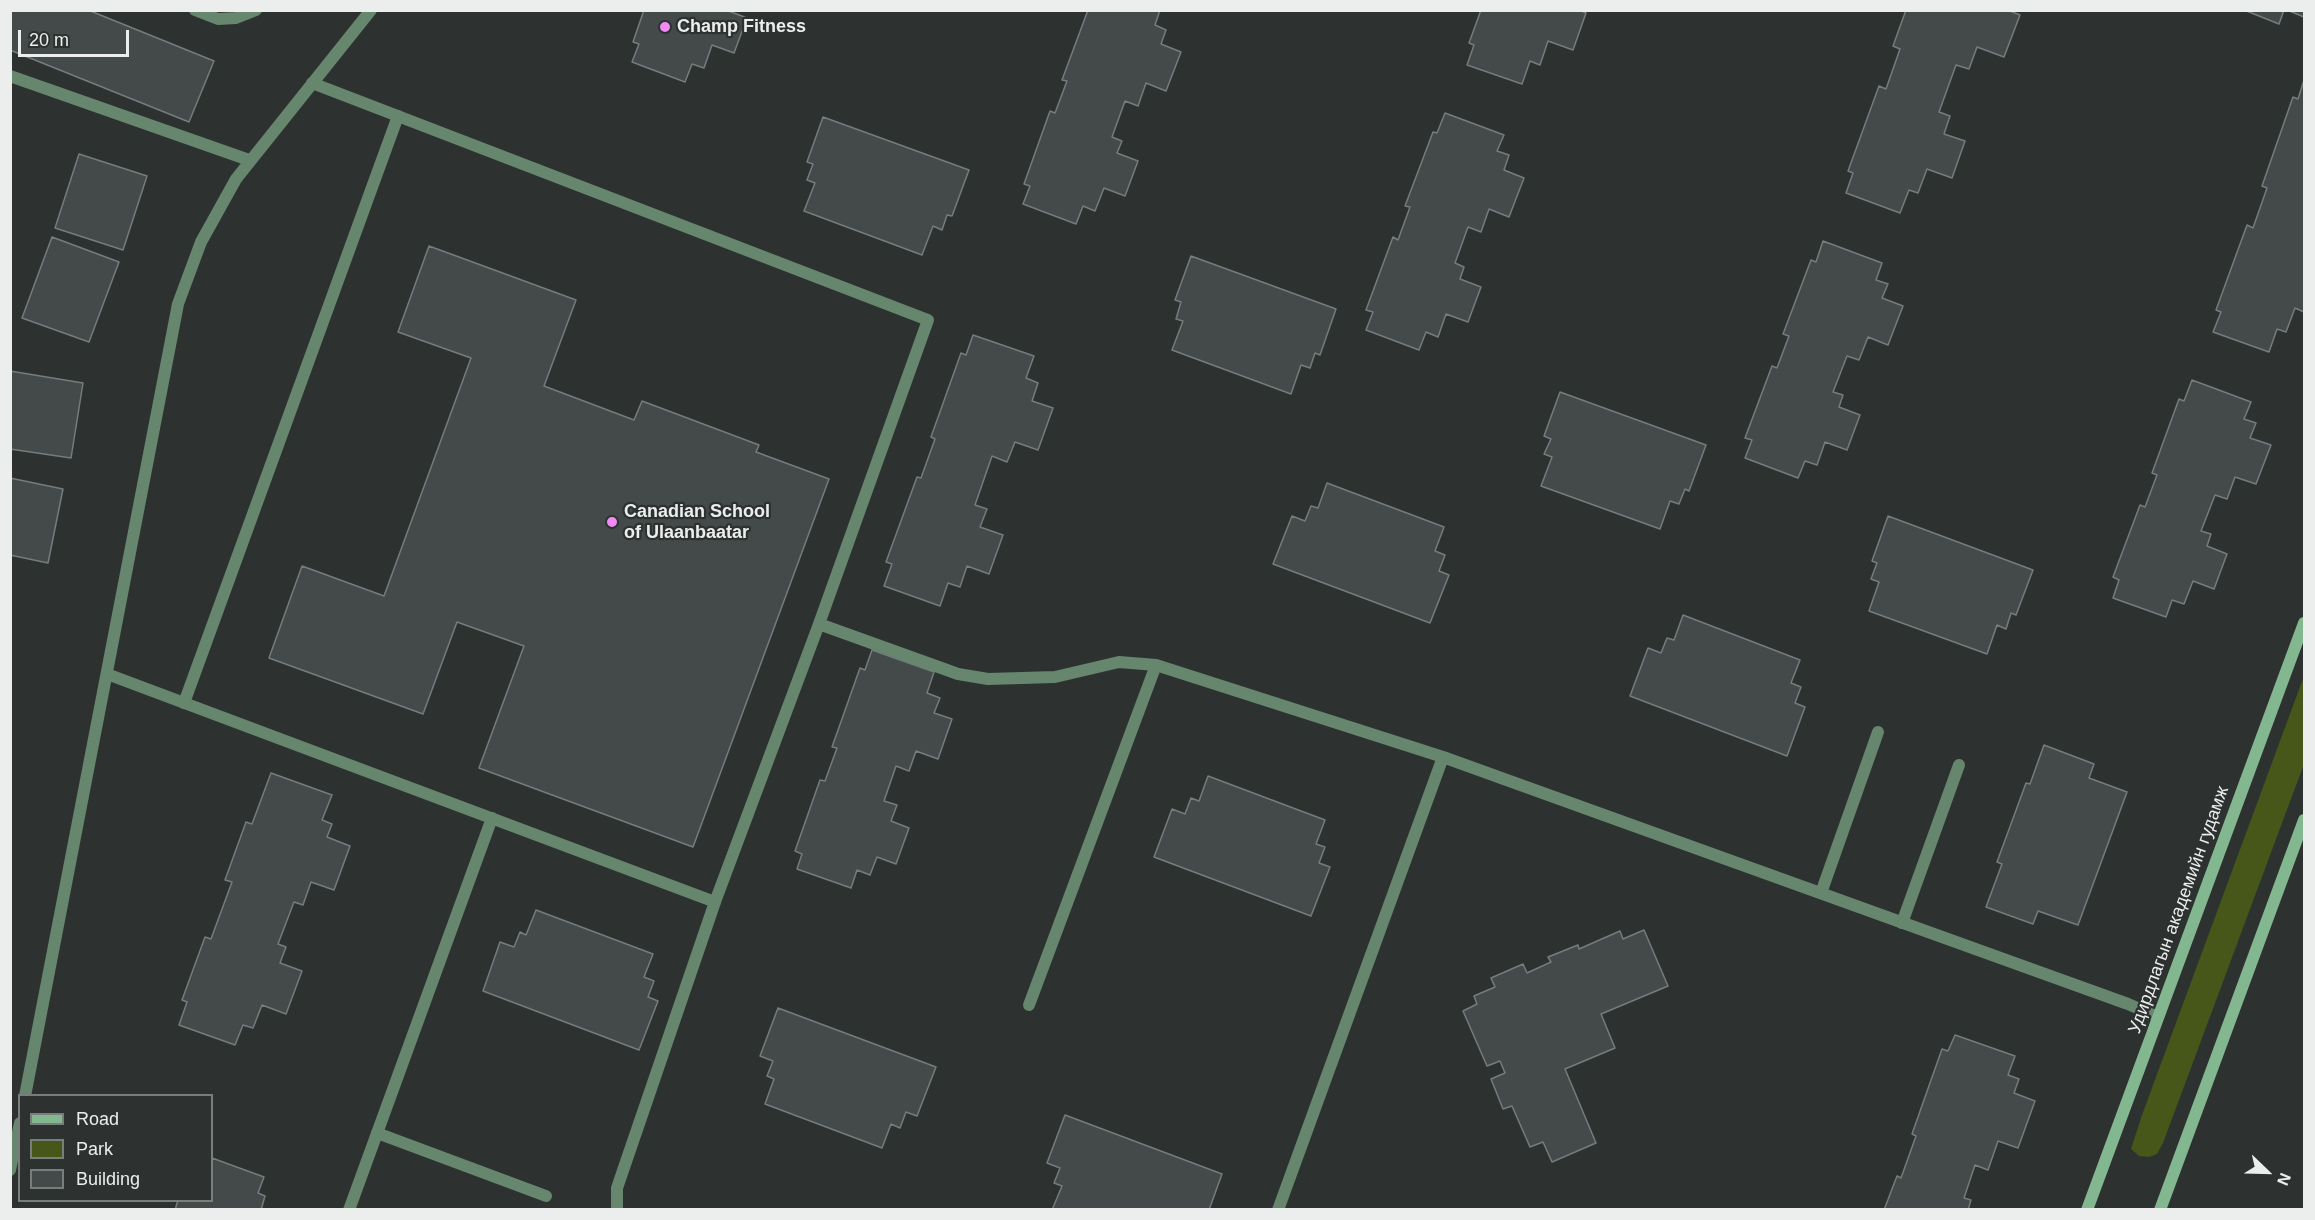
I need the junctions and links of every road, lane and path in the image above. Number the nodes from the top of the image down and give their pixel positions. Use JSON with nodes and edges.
{"nodes":[{"id":1,"x":195,"y":10,"type":"edge"},
{"id":2,"x":256,"y":10,"type":"edge"},
{"id":3,"x":371,"y":10,"type":"edge"},
{"id":4,"x":10,"y":76,"type":"edge"},
{"id":5,"x":312,"y":83,"type":"junction"},
{"id":6,"x":398,"y":116,"type":"junction"},
{"id":7,"x":249,"y":159,"type":"junction"},
{"id":8,"x":2304,"y":623,"type":"edge"},
{"id":9,"x":819,"y":624,"type":"junction"},
{"id":10,"x":1156,"y":665,"type":"junction"},
{"id":11,"x":107,"y":674,"type":"junction"},
{"id":12,"x":184,"y":703,"type":"junction"},
{"id":13,"x":1878,"y":732,"type":"dead end"},
{"id":14,"x":1443,"y":757,"type":"junction"},
{"id":15,"x":1959,"y":765,"type":"dead end"},
{"id":16,"x":492,"y":818,"type":"junction"},
{"id":17,"x":2304,"y":820,"type":"edge"},
{"id":18,"x":1821,"y":893,"type":"junction"},
{"id":19,"x":715,"y":902,"type":"junction"},
{"id":20,"x":1902,"y":922,"type":"junction"},
{"id":21,"x":1029,"y":1005,"type":"dead end"},
{"id":22,"x":2158,"y":1017,"type":"junction"},
{"id":23,"x":25,"y":1094,"type":"edge"},
{"id":24,"x":18,"y":1132,"type":"edge"},
{"id":25,"x":377,"y":1133,"type":"junction"},
{"id":26,"x":10,"y":1170,"type":"edge"},
{"id":27,"x":546,"y":1196,"type":"dead end"},
{"id":28,"x":350,"y":1209,"type":"edge"},
{"id":29,"x":617,"y":1209,"type":"edge"},
{"id":30,"x":1278,"y":1209,"type":"edge"},
{"id":31,"x":2087,"y":1209,"type":"edge"},
{"id":32,"x":2160,"y":1209,"type":"edge"}],
"edges":[{"from":1,"to":2,"type":"street"},
{"from":3,"to":5,"type":"street"},
{"from":4,"to":7,"type":"street"},
{"from":5,"to":6,"type":"street"},
{"from":5,"to":7,"type":"street"},
{"from":6,"to":9,"type":"street"},
{"from":6,"to":12,"type":"street"},
{"from":7,"to":11,"type":"street"},
{"from":8,"to":22,"type":"main road","name":"Удирдлагын академийн гудамж"},
{"from":9,"to":10,"type":"street"},
{"from":9,"to":19,"type":"street"},
{"from":10,"to":14,"type":"street"},
{"from":10,"to":21,"type":"street"},
{"from":11,"to":12,"type":"street"},
{"from":11,"to":23,"type":"street"},
{"from":12,"to":16,"type":"street"},
{"from":13,"to":18,"type":"street"},
{"from":14,"to":18,"type":"street"},
{"from":14,"to":30,"type":"street"},
{"from":15,"to":20,"type":"street"},
{"from":16,"to":19,"type":"street"},
{"from":16,"to":25,"type":"street"},
{"from":17,"to":32,"type":"main road"},
{"from":18,"to":20,"type":"street"},
{"from":19,"to":29,"type":"street"},
{"from":20,"to":22,"type":"street"},
{"from":22,"to":31,"type":"main road","name":"Удирдлагын академийн гудамж"},
{"from":24,"to":26,"type":"street"},
{"from":25,"to":27,"type":"street"},
{"from":25,"to":28,"type":"street"}]}
